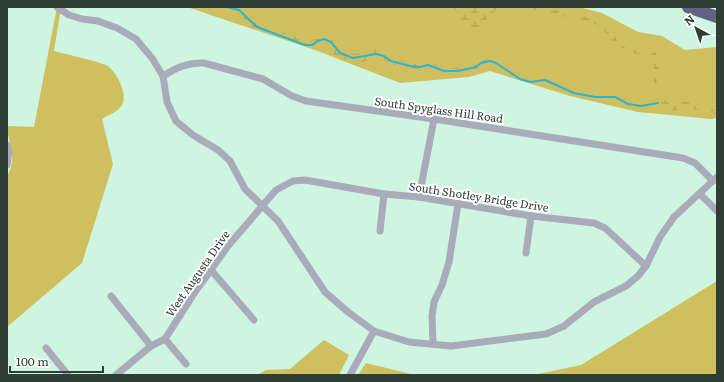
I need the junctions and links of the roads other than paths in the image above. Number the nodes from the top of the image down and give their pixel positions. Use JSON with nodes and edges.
{"nodes":[{"id":1,"x":57,"y":7,"type":"edge"},
{"id":2,"x":688,"y":7,"type":"edge"},
{"id":3,"x":717,"y":17,"type":"edge"},
{"id":4,"x":163,"y":76,"type":"junction"},
{"id":5,"x":434,"y":119,"type":"junction"},
{"id":6,"x":7,"y":145,"type":"edge"},
{"id":7,"x":7,"y":165,"type":"edge"},
{"id":8,"x":715,"y":179,"type":"edge"},
{"id":9,"x":293,"y":181,"type":"joint"},
{"id":10,"x":384,"y":194,"type":"junction"},
{"id":11,"x":700,"y":194,"type":"junction"},
{"id":12,"x":420,"y":197,"type":"junction"},
{"id":13,"x":458,"y":204,"type":"junction"},
{"id":14,"x":262,"y":205,"type":"junction"},
{"id":15,"x":717,"y":211,"type":"edge"},
{"id":16,"x":531,"y":216,"type":"junction"},
{"id":17,"x":380,"y":231,"type":"dead end"},
{"id":18,"x":526,"y":253,"type":"dead end"},
{"id":19,"x":646,"y":266,"type":"junction"},
{"id":20,"x":211,"y":270,"type":"junction"},
{"id":21,"x":111,"y":296,"type":"dead end"},
{"id":22,"x":254,"y":320,"type":"dead end"},
{"id":23,"x":374,"y":331,"type":"junction"},
{"id":24,"x":165,"y":339,"type":"junction"},
{"id":25,"x":434,"y":344,"type":"junction"},
{"id":26,"x":151,"y":346,"type":"junction"},
{"id":27,"x":46,"y":348,"type":"dead end"},
{"id":28,"x":186,"y":364,"type":"dead end"},
{"id":29,"x":68,"y":375,"type":"edge"},
{"id":30,"x":116,"y":375,"type":"edge"},
{"id":31,"x":350,"y":375,"type":"edge"}],
"edges":[{"from":1,"to":4,"type":"street"},
{"from":2,"to":3,"type":"highway"},
{"from":4,"to":5,"type":"street","name":"South Spyglass Hill Road"},
{"from":4,"to":14,"type":"street"},
{"from":5,"to":8,"type":"street","name":"South Spyglass Hill Road"},
{"from":5,"to":12,"type":"street"},
{"from":6,"to":7,"type":"street"},
{"from":8,"to":11,"type":"street"},
{"from":9,"to":10,"type":"street","name":"South Shotley Bridge Drive"},
{"from":9,"to":14,"type":"street","name":"West Augusta Drive"},
{"from":10,"to":12,"type":"street","name":"South Shotley Bridge Drive"},
{"from":10,"to":17,"type":"street"},
{"from":11,"to":15,"type":"street"},
{"from":11,"to":19,"type":"street"},
{"from":12,"to":13,"type":"street","name":"South Shotley Bridge Drive"},
{"from":13,"to":16,"type":"street","name":"South Shotley Bridge Drive"},
{"from":13,"to":25,"type":"street"},
{"from":14,"to":20,"type":"street","name":"West Augusta Drive"},
{"from":14,"to":23,"type":"street"},
{"from":16,"to":18,"type":"street"},
{"from":16,"to":19,"type":"street","name":"South Shotley Bridge Drive"},
{"from":19,"to":25,"type":"street"},
{"from":20,"to":22,"type":"street"},
{"from":20,"to":24,"type":"street","name":"West Augusta Drive"},
{"from":21,"to":26,"type":"street"},
{"from":23,"to":25,"type":"street"},
{"from":23,"to":31,"type":"street"},
{"from":24,"to":26,"type":"street"},
{"from":24,"to":28,"type":"street"},
{"from":26,"to":30,"type":"street"},
{"from":27,"to":29,"type":"street"}]}
